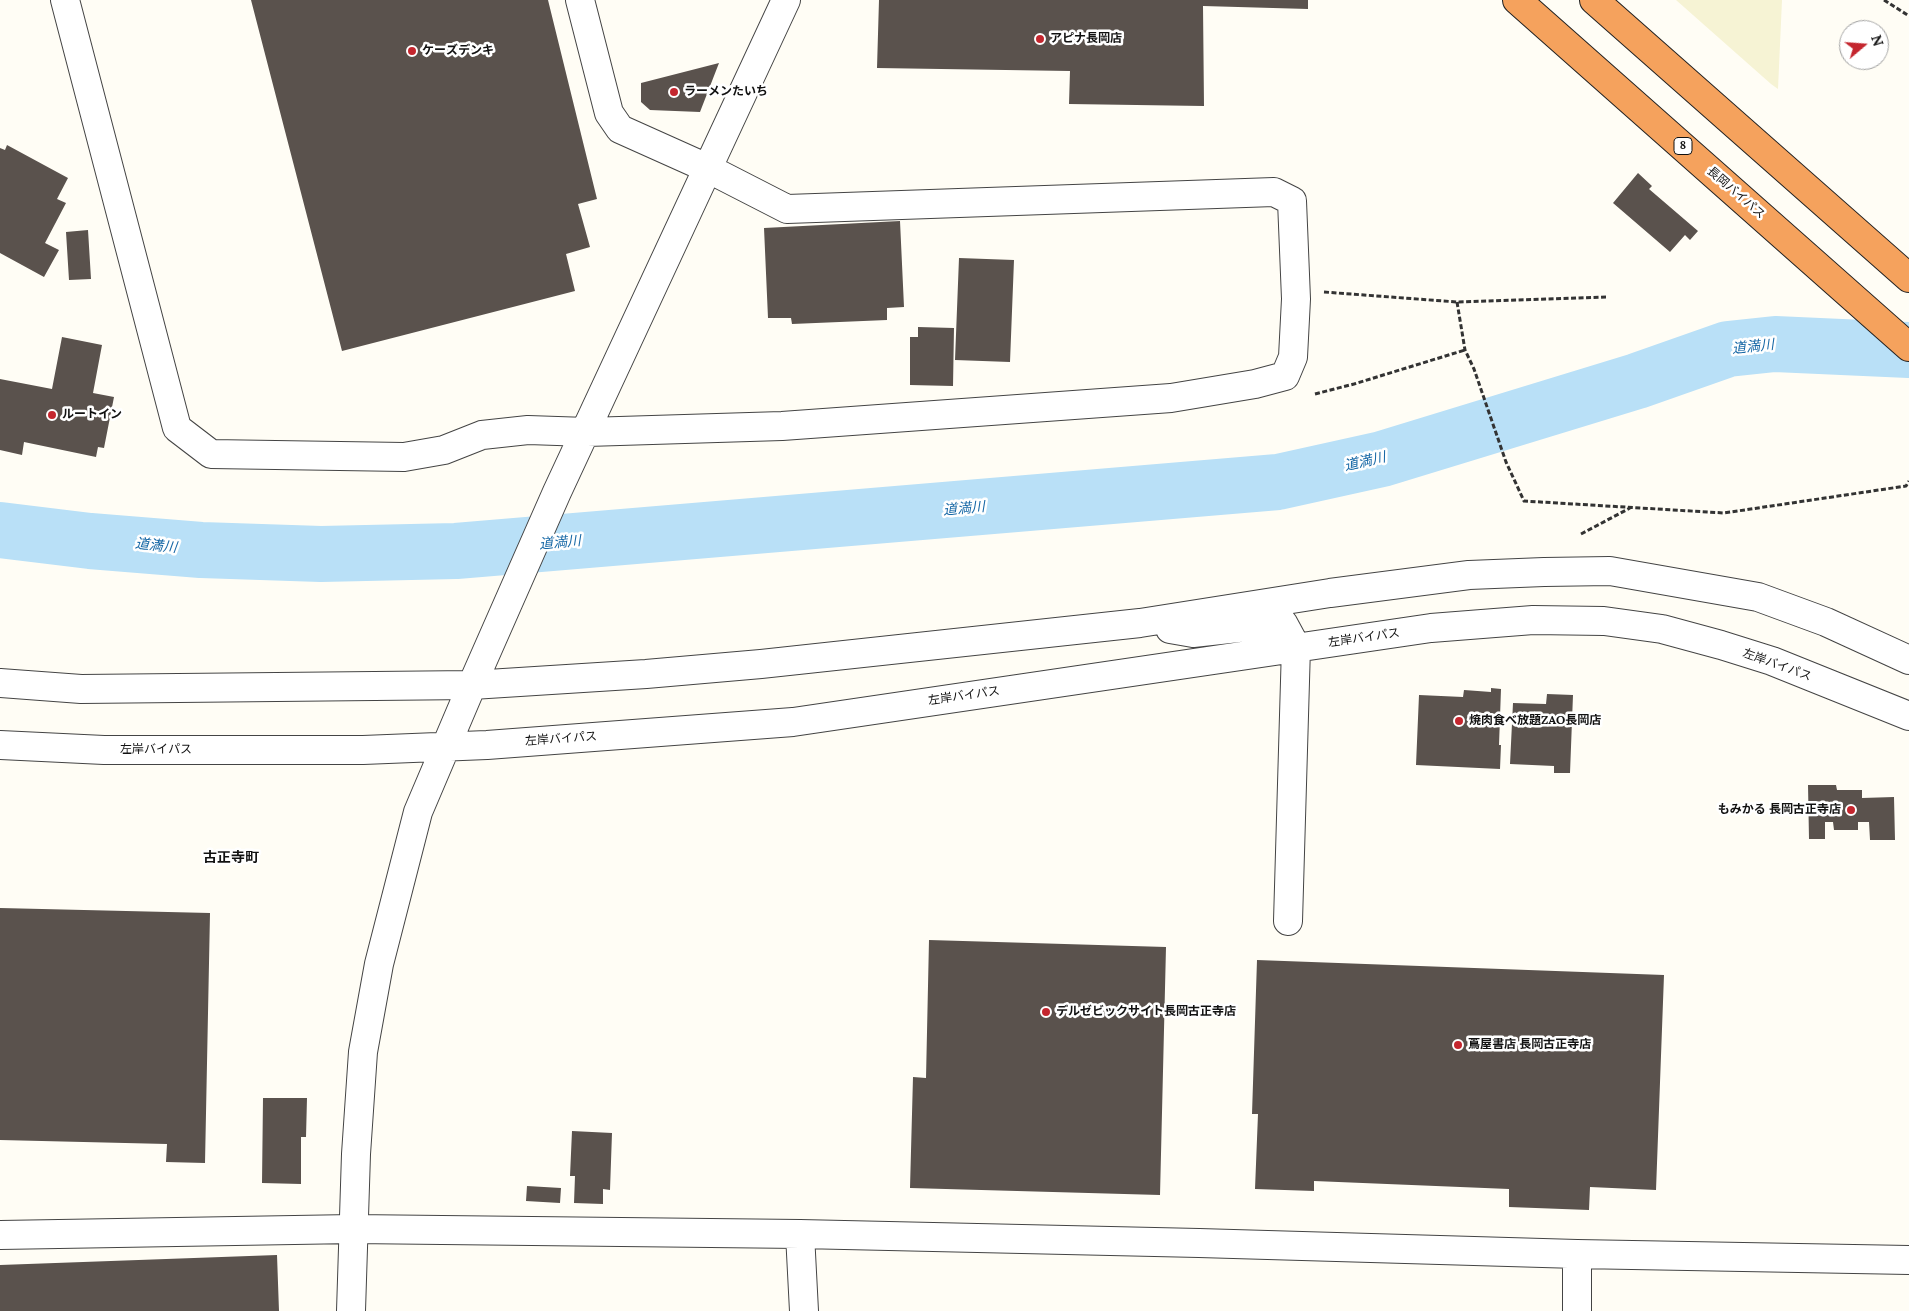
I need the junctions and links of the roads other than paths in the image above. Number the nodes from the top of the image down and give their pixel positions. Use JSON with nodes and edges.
{"nodes":[{"id":1,"x":64,"y":0,"type":"edge"},
{"id":2,"x":580,"y":0,"type":"edge"},
{"id":3,"x":786,"y":0,"type":"edge"},
{"id":4,"x":1517,"y":0,"type":"edge"},
{"id":5,"x":1594,"y":0,"type":"edge"},
{"id":6,"x":707,"y":168,"type":"junction"},
{"id":7,"x":1909,"y":278,"type":"edge"},
{"id":8,"x":1909,"y":347,"type":"edge"},
{"id":9,"x":587,"y":432,"type":"junction"},
{"id":10,"x":1140,"y":623,"type":"junction"},
{"id":11,"x":1296,"y":647,"type":"junction"},
{"id":12,"x":1909,"y":660,"type":"edge"},
{"id":13,"x":0,"y":683,"type":"edge"},
{"id":14,"x":472,"y":685,"type":"junction"},
{"id":15,"x":1909,"y":716,"type":"edge"},
{"id":16,"x":0,"y":745,"type":"edge"},
{"id":17,"x":446,"y":747,"type":"junction"},
{"id":18,"x":1288,"y":921,"type":"dead end"},
{"id":19,"x":353,"y":1229,"type":"junction"},
{"id":20,"x":800,"y":1234,"type":"junction"},
{"id":21,"x":0,"y":1235,"type":"edge"},
{"id":22,"x":1577,"y":1254,"type":"junction"},
{"id":23,"x":1909,"y":1260,"type":"edge"},
{"id":24,"x":351,"y":1311,"type":"edge"},
{"id":25,"x":804,"y":1311,"type":"edge"},
{"id":26,"x":1578,"y":1311,"type":"edge"}],
"edges":[{"from":1,"to":9,"type":"street"},
{"from":2,"to":6,"type":"street"},
{"from":3,"to":6,"type":"street"},
{"from":4,"to":8,"type":"highway","name":"長岡バイパス","number":"8"},
{"from":5,"to":7,"type":"highway"},
{"from":6,"to":9,"type":"street"},
{"from":6,"to":9,"type":"street"},
{"from":9,"to":14,"type":"street"},
{"from":10,"to":11,"type":"street"},
{"from":10,"to":12,"type":"street"},
{"from":10,"to":14,"type":"street"},
{"from":11,"to":15,"type":"street","name":"左岸バイパス"},
{"from":11,"to":17,"type":"street","name":"左岸バイパス"},
{"from":11,"to":18,"type":"street"},
{"from":13,"to":14,"type":"street"},
{"from":14,"to":17,"type":"street"},
{"from":16,"to":17,"type":"street","name":"左岸バイパス"},
{"from":17,"to":19,"type":"street"},
{"from":19,"to":20,"type":"street"},
{"from":19,"to":21,"type":"street"},
{"from":19,"to":24,"type":"street"},
{"from":20,"to":22,"type":"street"},
{"from":20,"to":25,"type":"street"},
{"from":22,"to":23,"type":"street"},
{"from":22,"to":26,"type":"street"}]}
